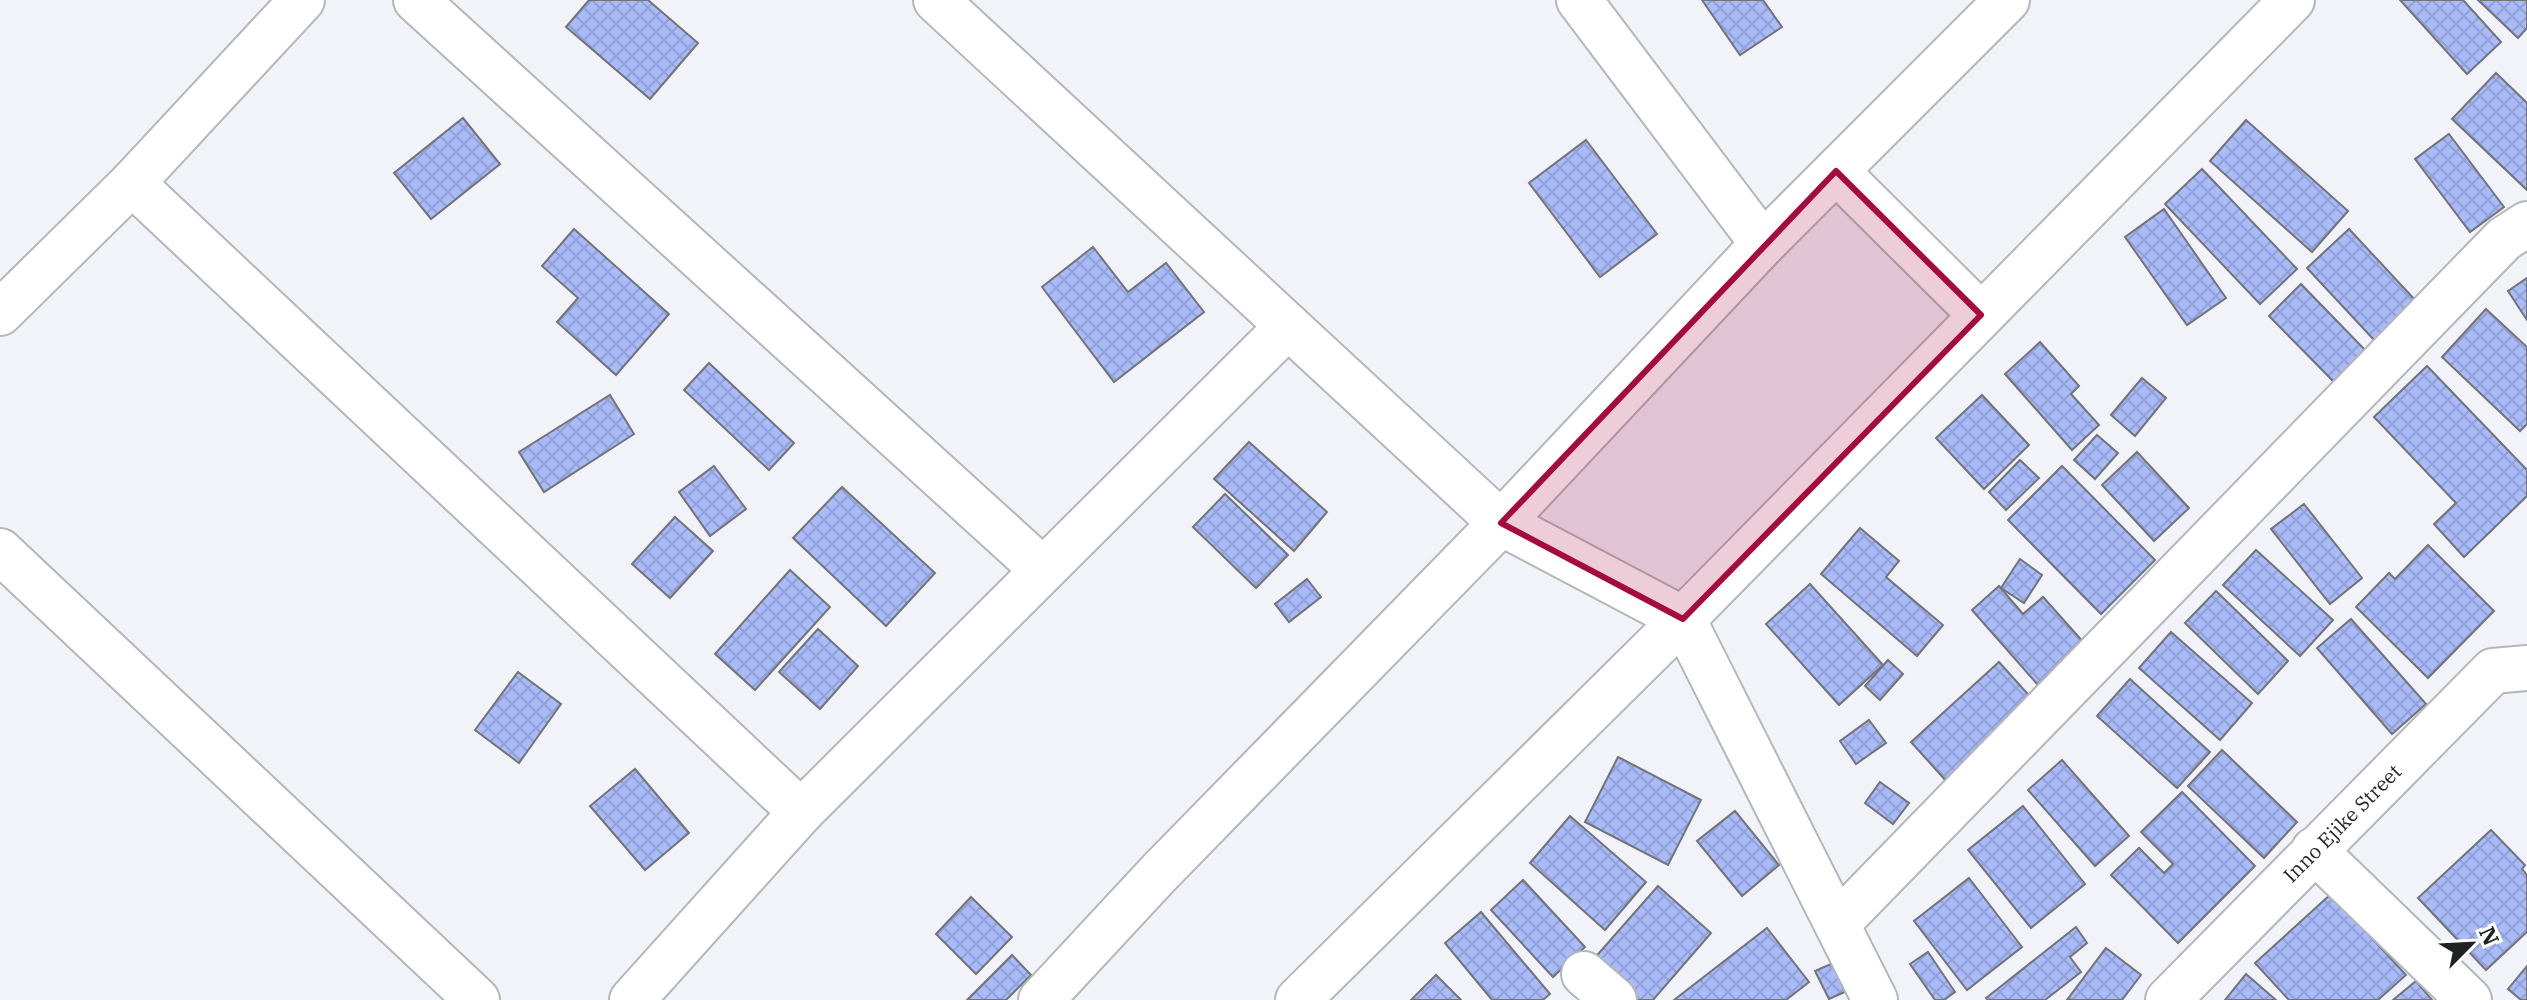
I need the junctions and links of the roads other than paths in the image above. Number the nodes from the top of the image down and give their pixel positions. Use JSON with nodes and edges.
{"nodes":[{"id":1,"x":302,"y":0,"type":"edge"},
{"id":2,"x":416,"y":0,"type":"edge"},
{"id":3,"x":936,"y":0,"type":"edge"},
{"id":4,"x":1580,"y":0,"type":"edge"},
{"id":5,"x":2007,"y":0,"type":"edge"},
{"id":6,"x":2292,"y":0,"type":"edge"},
{"id":7,"x":1836,"y":171,"type":"junction"},
{"id":8,"x":132,"y":183,"type":"junction"},
{"id":9,"x":2527,"y":224,"type":"edge"},
{"id":10,"x":1763,"y":244,"type":"junction"},
{"id":11,"x":0,"y":313,"type":"edge"},
{"id":12,"x":1981,"y":315,"type":"junction"},
{"id":13,"x":1288,"y":326,"type":"junction"},
{"id":14,"x":1501,"y":523,"type":"junction"},
{"id":15,"x":0,"y":551,"type":"edge"},
{"id":16,"x":1043,"y":570,"type":"junction"},
{"id":17,"x":1683,"y":619,"type":"junction"},
{"id":18,"x":2527,"y":668,"type":"edge"},
{"id":19,"x":801,"y":812,"type":"junction"},
{"id":20,"x":2314,"y":850,"type":"junction"},
{"id":21,"x":1837,"y":924,"type":"junction"},
{"id":22,"x":477,"y":1000,"type":"edge"},
{"id":23,"x":632,"y":1000,"type":"edge"},
{"id":24,"x":1041,"y":1000,"type":"edge"},
{"id":25,"x":1298,"y":1000,"type":"edge"},
{"id":26,"x":1875,"y":1000,"type":"edge"},
{"id":27,"x":2168,"y":1000,"type":"edge"},
{"id":28,"x":2469,"y":1000,"type":"edge"}],
"edges":[{"from":1,"to":8,"type":"street"},
{"from":2,"to":16,"type":"street"},
{"from":3,"to":13,"type":"street"},
{"from":4,"to":10,"type":"street"},
{"from":5,"to":7,"type":"street"},
{"from":6,"to":12,"type":"street"},
{"from":7,"to":10,"type":"street"},
{"from":7,"to":12,"type":"street"},
{"from":8,"to":11,"type":"street"},
{"from":8,"to":19,"type":"street"},
{"from":9,"to":21,"type":"street"},
{"from":10,"to":14,"type":"street"},
{"from":12,"to":17,"type":"street"},
{"from":13,"to":14,"type":"street"},
{"from":13,"to":16,"type":"street"},
{"from":14,"to":17,"type":"street"},
{"from":14,"to":24,"type":"street"},
{"from":15,"to":22,"type":"street"},
{"from":16,"to":19,"type":"street"},
{"from":17,"to":21,"type":"street"},
{"from":17,"to":25,"type":"street"},
{"from":18,"to":20,"type":"street","name":"Inno Ejike Street"},
{"from":19,"to":23,"type":"street"},
{"from":20,"to":27,"type":"street","name":"Inno Ejike Street"},
{"from":20,"to":28,"type":"street"},
{"from":21,"to":26,"type":"street"}]}
